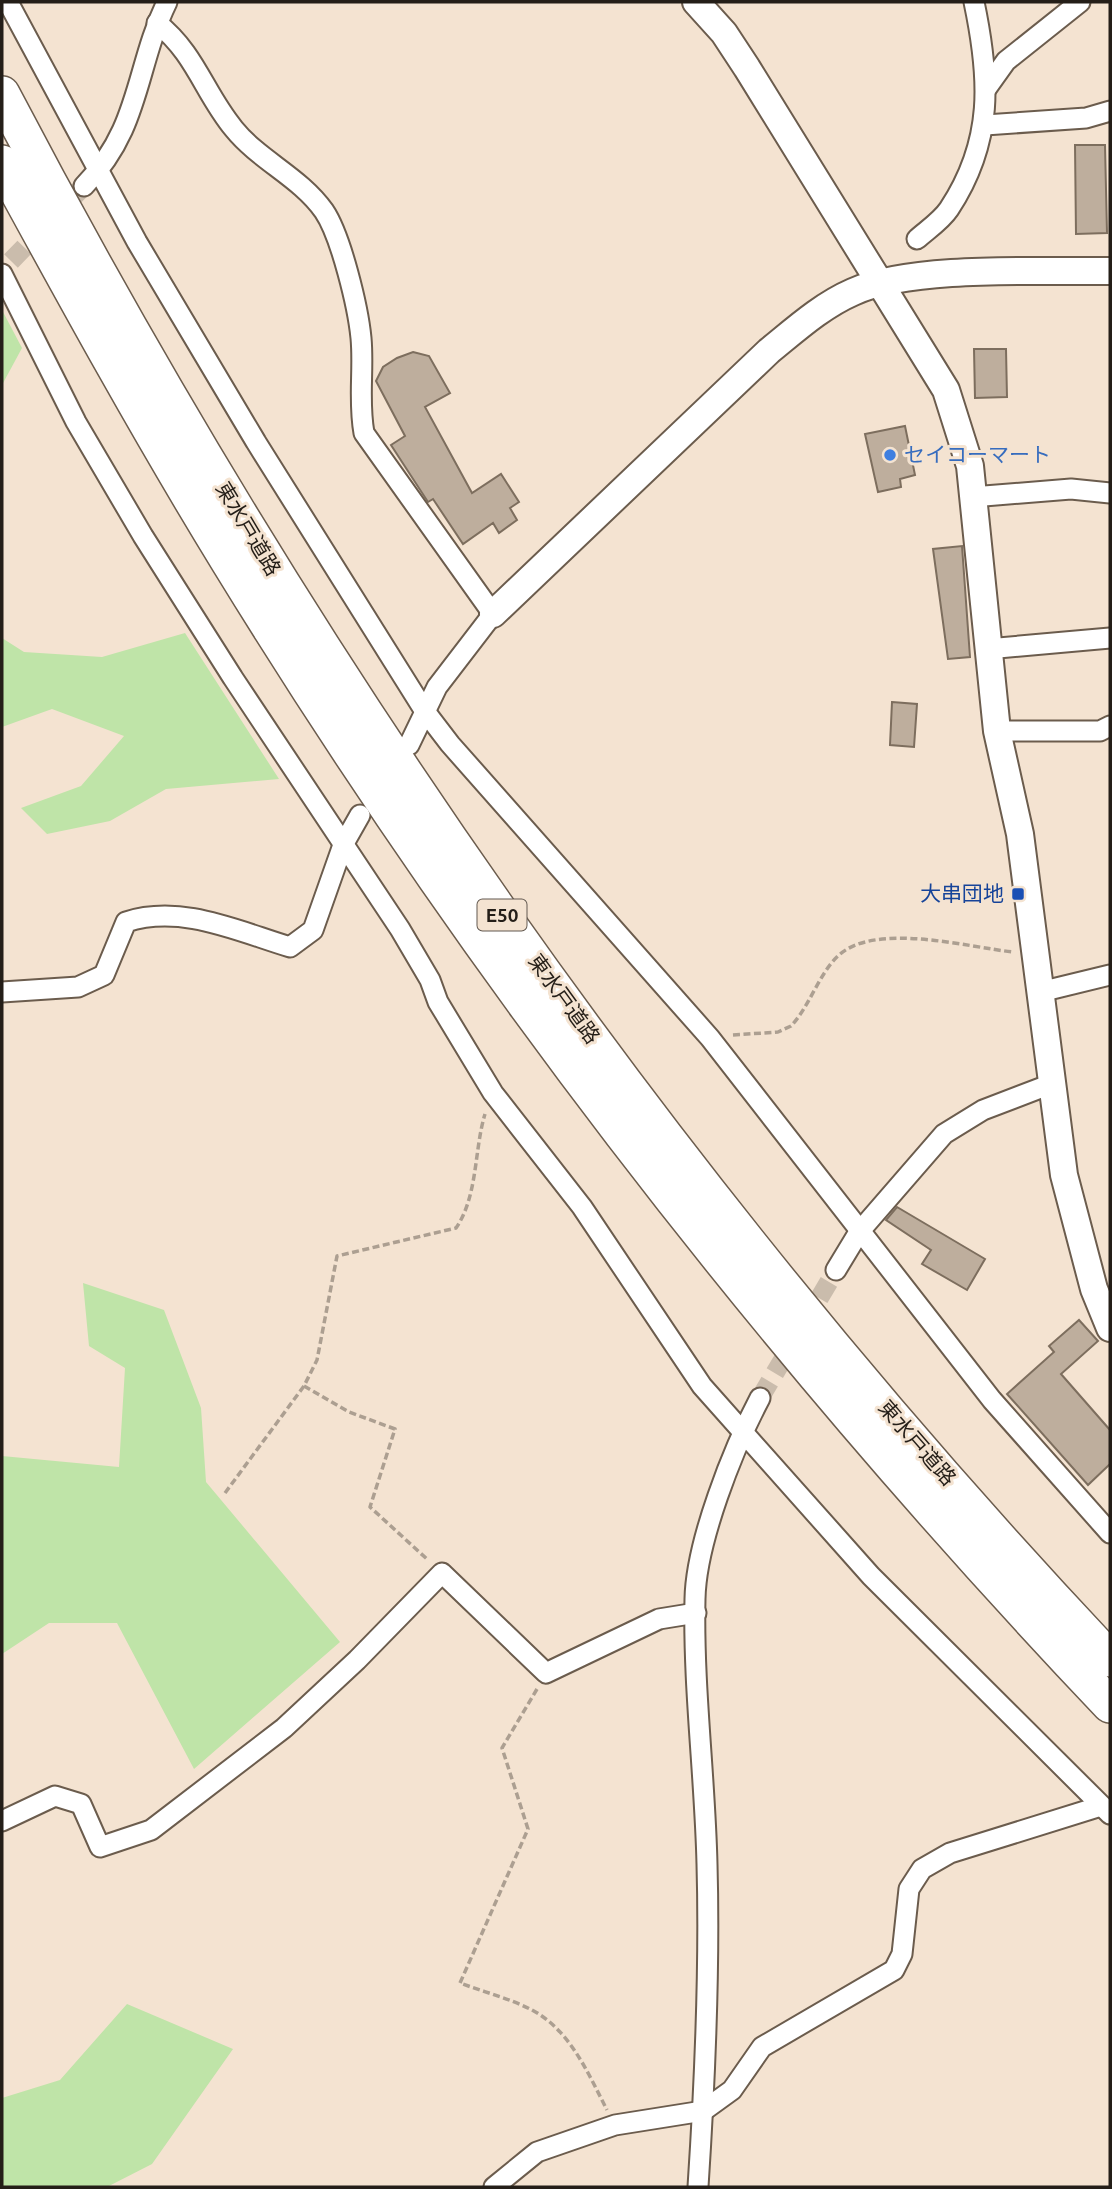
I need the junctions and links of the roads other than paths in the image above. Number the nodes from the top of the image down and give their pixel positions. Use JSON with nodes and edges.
{"nodes":[{"id":1,"x":8,"y":2,"type":"edge"},
{"id":2,"x":167,"y":2,"type":"edge"},
{"id":3,"x":696,"y":2,"type":"edge"},
{"id":4,"x":974,"y":2,"type":"edge"},
{"id":5,"x":1080,"y":2,"type":"edge"},
{"id":6,"x":157,"y":23,"type":"junction"},
{"id":7,"x":986,"y":89,"type":"junction"},
{"id":8,"x":2,"y":94,"type":"edge"},
{"id":9,"x":1110,"y":111,"type":"edge"},
{"id":10,"x":985,"y":125,"type":"junction"},
{"id":11,"x":2,"y":163,"type":"edge"},
{"id":12,"x":99,"y":171,"type":"junction"},
{"id":13,"x":84,"y":186,"type":"tunnel mouth"},
{"id":14,"x":917,"y":239,"type":"dead end"},
{"id":15,"x":5,"y":268,"type":"edge"},
{"id":16,"x":1110,"y":271,"type":"edge"},
{"id":17,"x":881,"y":284,"type":"junction"},
{"id":18,"x":1110,"y":493,"type":"edge"},
{"id":19,"x":972,"y":498,"type":"junction"},
{"id":20,"x":493,"y":614,"type":"junction"},
{"id":21,"x":1110,"y":638,"type":"edge"},
{"id":22,"x":987,"y":649,"type":"junction"},
{"id":23,"x":424,"y":710,"type":"junction"},
{"id":24,"x":1110,"y":726,"type":"edge"},
{"id":25,"x":997,"y":731,"type":"junction"},
{"id":26,"x":409,"y":746,"type":"dead end"},
{"id":27,"x":360,"y":815,"type":"dead end"},
{"id":28,"x":343,"y":845,"type":"junction"},
{"id":29,"x":1110,"y":975,"type":"edge"},
{"id":30,"x":2,"y":992,"type":"edge"},
{"id":31,"x":1040,"y":992,"type":"junction"},
{"id":32,"x":1051,"y":1084,"type":"junction"},
{"id":33,"x":859,"y":1232,"type":"junction"},
{"id":34,"x":836,"y":1270,"type":"tunnel mouth"},
{"id":35,"x":1102,"y":1284,"type":"edge"},
{"id":36,"x":1110,"y":1328,"type":"edge"},
{"id":37,"x":760,"y":1398,"type":"tunnel mouth"},
{"id":38,"x":743,"y":1432,"type":"junction"},
{"id":39,"x":1110,"y":1533,"type":"edge"},
{"id":40,"x":696,"y":1613,"type":"junction"},
{"id":41,"x":1110,"y":1659,"type":"edge"},
{"id":42,"x":1110,"y":1705,"type":"edge"},
{"id":43,"x":1106,"y":1810,"type":"edge"},
{"id":44,"x":2,"y":1821,"type":"edge"},
{"id":45,"x":703,"y":2111,"type":"junction"},
{"id":46,"x":494,"y":2187,"type":"edge"},
{"id":47,"x":698,"y":2187,"type":"edge"}],
"edges":[{"from":1,"to":12,"type":"street"},
{"from":2,"to":6,"type":"street"},
{"from":3,"to":17,"type":"street"},
{"from":4,"to":7,"type":"street"},
{"from":5,"to":7,"type":"street"},
{"from":6,"to":12,"type":"street"},
{"from":6,"to":20,"type":"street"},
{"from":7,"to":10,"type":"street"},
{"from":8,"to":41,"type":"highway","name":"東水戸道路","number":"E50"},
{"from":9,"to":10,"type":"street"},
{"from":10,"to":14,"type":"street"},
{"from":11,"to":42,"type":"highway","name":"東水戸道路","number":"E50"},
{"from":12,"to":13,"type":"street"},
{"from":12,"to":23,"type":"street"},
{"from":15,"to":28,"type":"street"},
{"from":16,"to":17,"type":"street"},
{"from":17,"to":19,"type":"street"},
{"from":17,"to":20,"type":"street"},
{"from":18,"to":19,"type":"street"},
{"from":19,"to":22,"type":"street"},
{"from":20,"to":23,"type":"street"},
{"from":21,"to":22,"type":"street"},
{"from":22,"to":25,"type":"street"},
{"from":23,"to":26,"type":"street"},
{"from":23,"to":33,"type":"street"},
{"from":24,"to":25,"type":"street"},
{"from":25,"to":31,"type":"street"},
{"from":27,"to":28,"type":"street"},
{"from":28,"to":30,"type":"street"},
{"from":28,"to":38,"type":"street"},
{"from":29,"to":31,"type":"street"},
{"from":31,"to":32,"type":"street"},
{"from":32,"to":33,"type":"street"},
{"from":32,"to":35,"type":"street"},
{"from":33,"to":34,"type":"street"},
{"from":33,"to":39,"type":"street"},
{"from":35,"to":36,"type":"street"},
{"from":37,"to":38,"type":"street"},
{"from":38,"to":40,"type":"street"},
{"from":38,"to":43,"type":"street"},
{"from":40,"to":44,"type":"street"},
{"from":40,"to":45,"type":"street"},
{"from":43,"to":45,"type":"street"},
{"from":45,"to":46,"type":"street"},
{"from":45,"to":47,"type":"street"}]}
